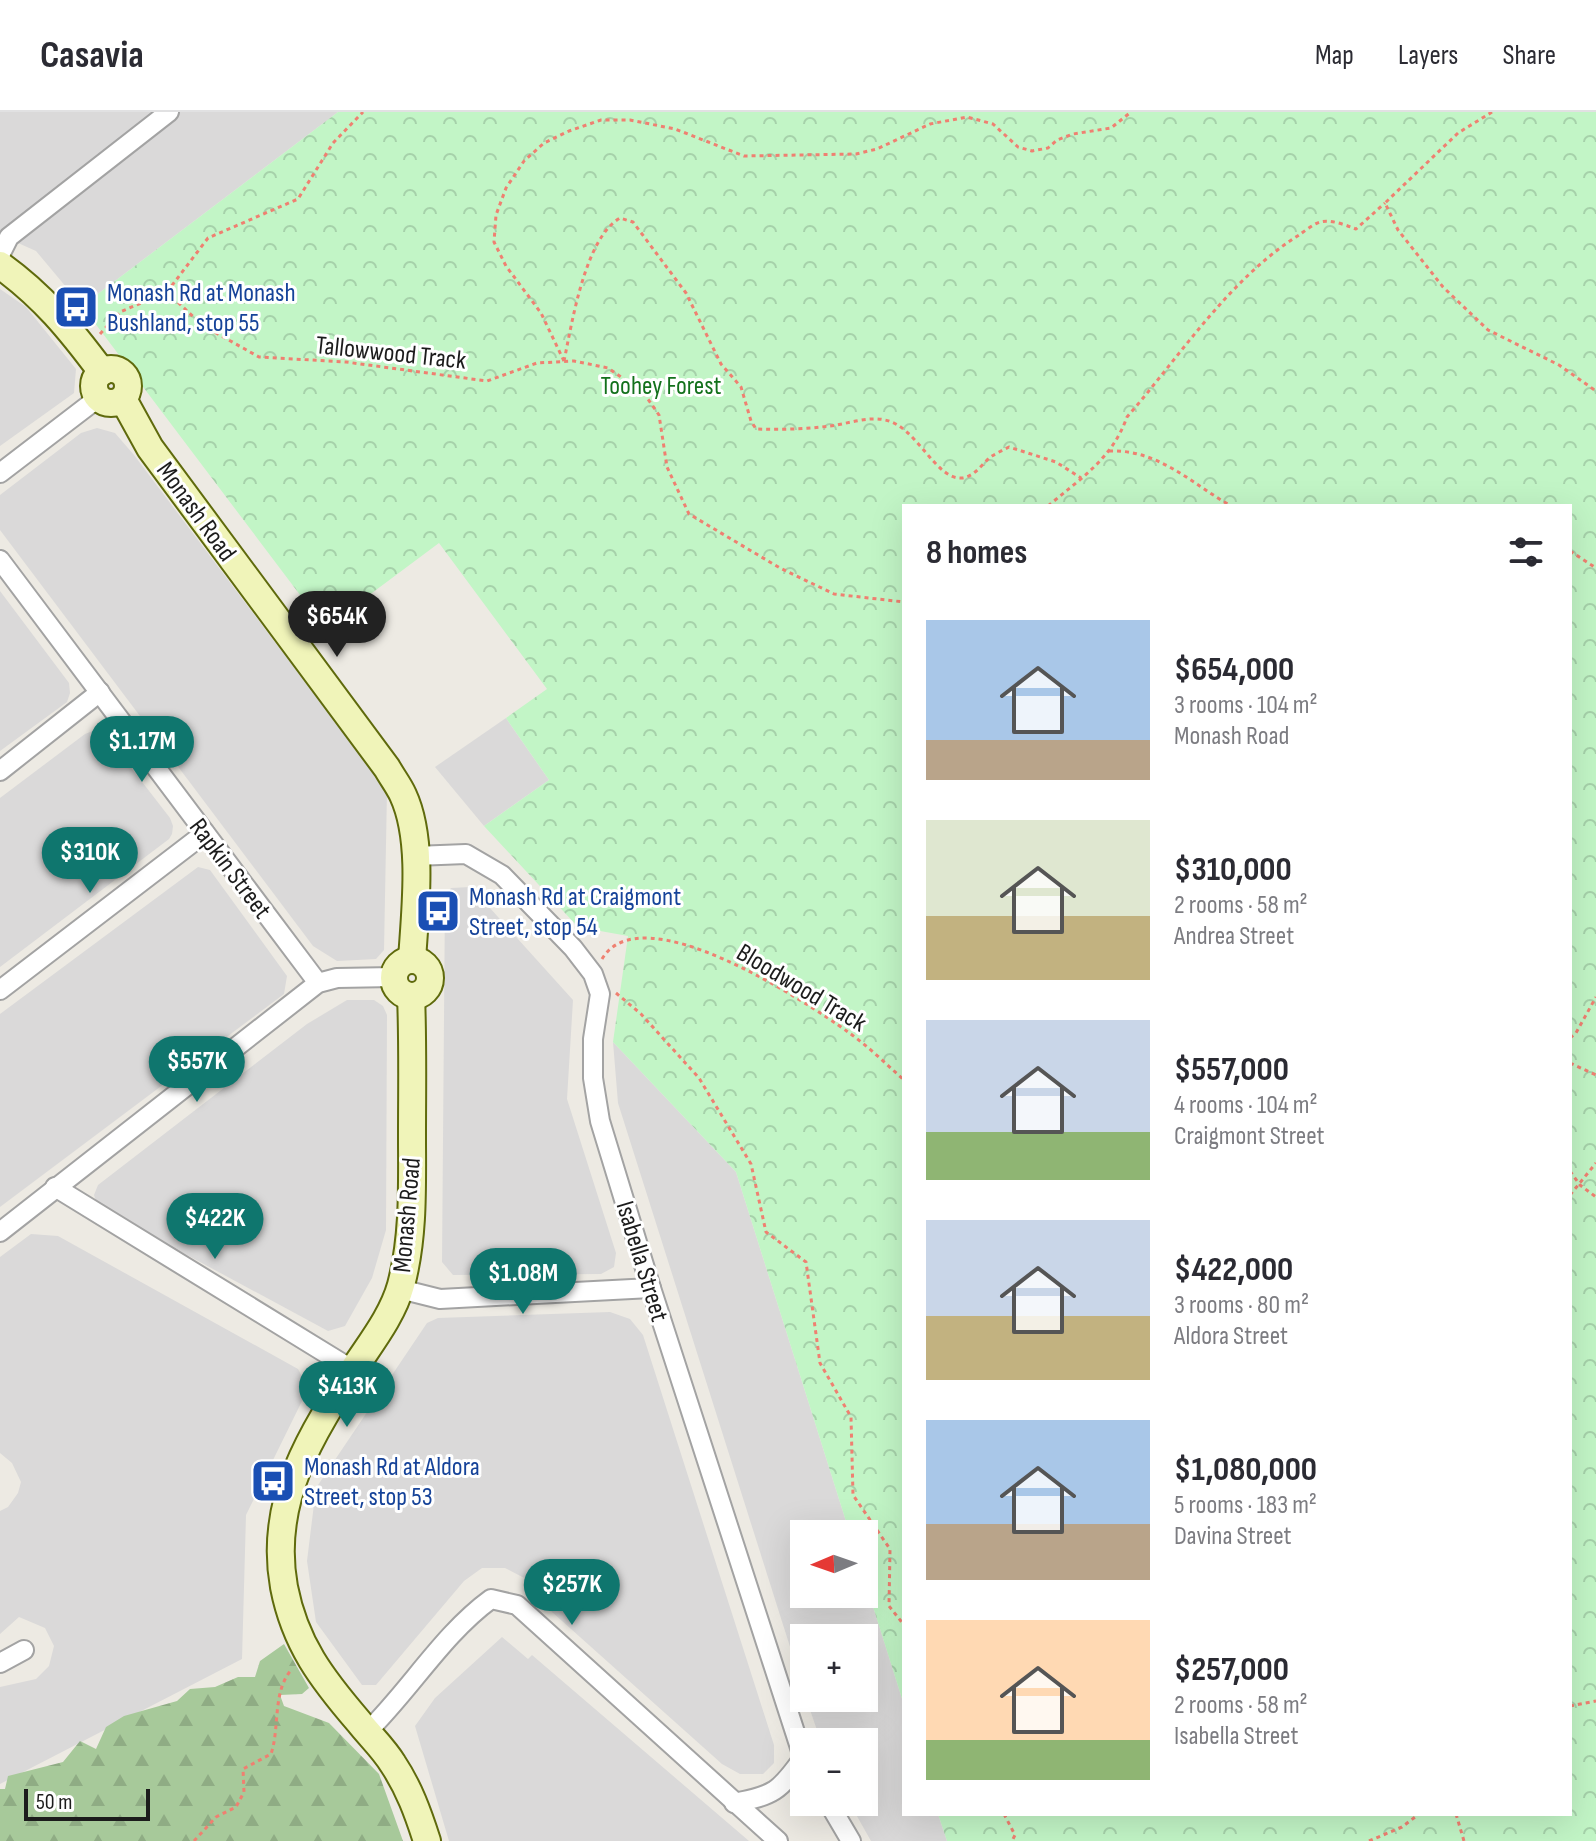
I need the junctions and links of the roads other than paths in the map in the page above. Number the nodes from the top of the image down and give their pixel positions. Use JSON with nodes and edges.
{"nodes":[{"id":1,"x":169,"y":112,"type":"edge"},
{"id":2,"x":0,"y":255,"type":"edge"},
{"id":3,"x":0,"y":265,"type":"edge"},
{"id":4,"x":107,"y":390,"type":"junction"},
{"id":5,"x":0,"y":473,"type":"edge"},
{"id":6,"x":0,"y":560,"type":"edge"},
{"id":7,"x":100,"y":692,"type":"junction"},
{"id":8,"x":0,"y":771,"type":"edge"},
{"id":9,"x":205,"y":833,"type":"junction"},
{"id":10,"x":415,"y":856,"type":"junction"},
{"id":11,"x":406,"y":978,"type":"junction"},
{"id":12,"x":318,"y":983,"type":"junction"},
{"id":13,"x":0,"y":990,"type":"edge"},
{"id":14,"x":55,"y":1187,"type":"junction"},
{"id":15,"x":0,"y":1232,"type":"edge"},
{"id":16,"x":651,"y":1288,"type":"junction"},
{"id":17,"x":400,"y":1289,"type":"junction"},
{"id":18,"x":353,"y":1370,"type":"junction"},
{"id":19,"x":24,"y":1650,"type":"dead end"},
{"id":20,"x":0,"y":1663,"type":"edge"},
{"id":21,"x":794,"y":1728,"type":"edge"},
{"id":22,"x":367,"y":1732,"type":"junction"},
{"id":23,"x":790,"y":1777,"type":"edge"},
{"id":24,"x":734,"y":1803,"type":"junction"},
{"id":25,"x":836,"y":1816,"type":"edge"},
{"id":26,"x":427,"y":1841,"type":"edge"},
{"id":27,"x":778,"y":1841,"type":"edge"},
{"id":28,"x":851,"y":1841,"type":"edge"}],
"edges":[{"from":1,"to":2,"type":"street"},
{"from":3,"to":4,"type":"street","name":"Monash Road"},
{"from":4,"to":5,"type":"street"},
{"from":4,"to":10,"type":"street","name":"Monash Road"},
{"from":6,"to":7,"type":"street","name":"Rapkin Street"},
{"from":7,"to":8,"type":"street"},
{"from":7,"to":9,"type":"street","name":"Rapkin Street"},
{"from":9,"to":12,"type":"street","name":"Rapkin Street"},
{"from":9,"to":13,"type":"street"},
{"from":10,"to":11,"type":"street","name":"Monash Road"},
{"from":10,"to":16,"type":"street","name":"Isabella Street"},
{"from":11,"to":12,"type":"street"},
{"from":11,"to":17,"type":"street","name":"Monash Road"},
{"from":12,"to":14,"type":"street"},
{"from":14,"to":15,"type":"street"},
{"from":14,"to":18,"type":"street"},
{"from":16,"to":17,"type":"street"},
{"from":16,"to":21,"type":"street","name":"Isabella Street"},
{"from":17,"to":18,"type":"street","name":"Monash Road"},
{"from":18,"to":22,"type":"street","name":"Monash Road"},
{"from":19,"to":20,"type":"street"},
{"from":22,"to":24,"type":"street"},
{"from":22,"to":26,"type":"street","name":"Monash Road"},
{"from":23,"to":24,"type":"street","name":"Isabella Street"},
{"from":24,"to":27,"type":"street"},
{"from":25,"to":28,"type":"street"}]}
